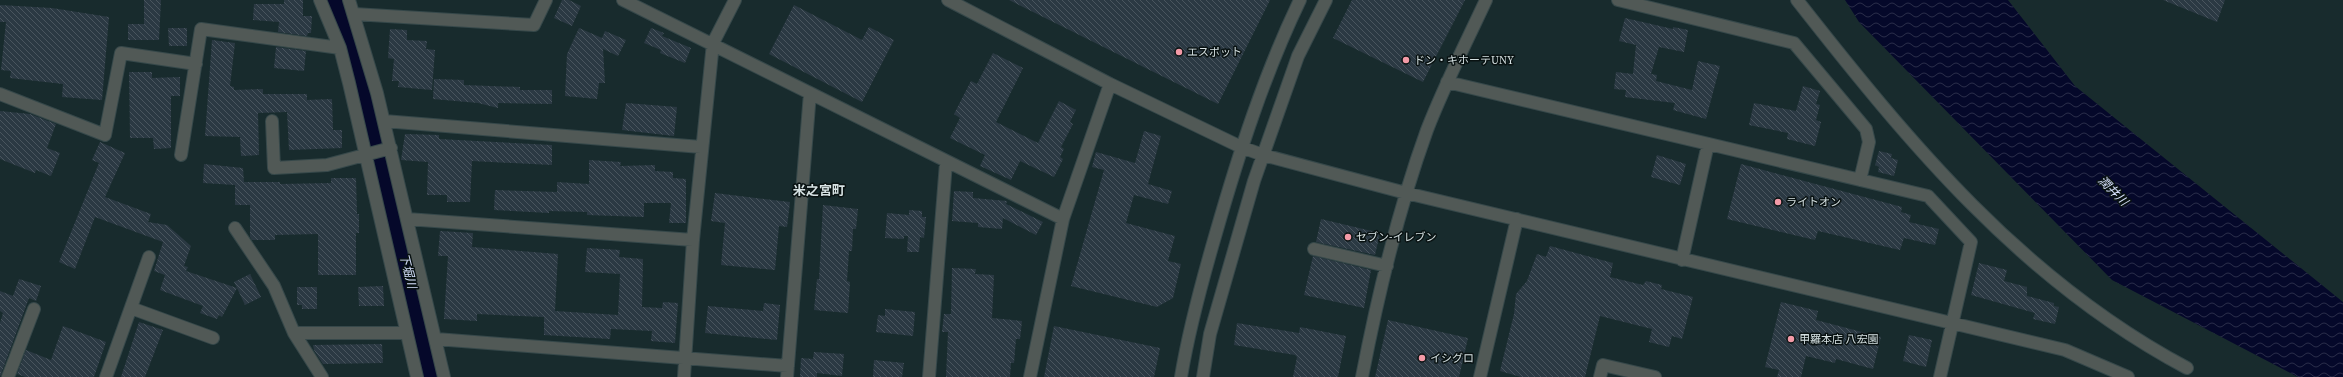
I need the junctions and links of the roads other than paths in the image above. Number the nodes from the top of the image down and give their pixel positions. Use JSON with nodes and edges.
{"nodes":[{"id":1,"x":320,"y":0,"type":"edge"},
{"id":2,"x":349,"y":0,"type":"edge"},
{"id":3,"x":546,"y":0,"type":"edge"},
{"id":4,"x":623,"y":0,"type":"edge"},
{"id":5,"x":734,"y":0,"type":"edge"},
{"id":6,"x":948,"y":0,"type":"edge"},
{"id":7,"x":1300,"y":0,"type":"edge"},
{"id":8,"x":1326,"y":0,"type":"edge"},
{"id":9,"x":1486,"y":0,"type":"edge"},
{"id":10,"x":1618,"y":0,"type":"edge"},
{"id":11,"x":1797,"y":0,"type":"edge"},
{"id":12,"x":1655,"y":4,"type":"edge"},
{"id":13,"x":354,"y":14,"type":"junction"},
{"id":14,"x":713,"y":43,"type":"junction"},
{"id":15,"x":340,"y":48,"type":"junction"},
{"id":16,"x":196,"y":64,"type":"junction"},
{"id":17,"x":1447,"y":82,"type":"junction"},
{"id":18,"x":1110,"y":84,"type":"junction"},
{"id":19,"x":810,"y":93,"type":"junction"},
{"id":20,"x":0,"y":94,"type":"edge"},
{"id":21,"x":272,"y":121,"type":"dead end"},
{"id":22,"x":384,"y":121,"type":"junction"},
{"id":23,"x":1708,"y":144,"type":"junction"},
{"id":24,"x":701,"y":147,"type":"junction"},
{"id":25,"x":1241,"y":147,"type":"junction"},
{"id":26,"x":391,"y":148,"type":"junction"},
{"id":27,"x":366,"y":154,"type":"junction"},
{"id":28,"x":181,"y":156,"type":"dead end"},
{"id":29,"x":1263,"y":156,"type":"junction"},
{"id":30,"x":946,"y":163,"type":"junction"},
{"id":31,"x":1860,"y":180,"type":"junction"},
{"id":32,"x":1406,"y":193,"type":"junction"},
{"id":33,"x":407,"y":219,"type":"junction"},
{"id":34,"x":1063,"y":219,"type":"junction"},
{"id":35,"x":1517,"y":219,"type":"junction"},
{"id":36,"x":235,"y":228,"type":"dead end"},
{"id":37,"x":693,"y":240,"type":"junction"},
{"id":38,"x":1314,"y":249,"type":"dead end"},
{"id":39,"x":149,"y":257,"type":"dead end"},
{"id":40,"x":1682,"y":260,"type":"junction"},
{"id":41,"x":1387,"y":266,"type":"junction"},
{"id":42,"x":131,"y":308,"type":"junction"},
{"id":43,"x":34,"y":309,"type":"dead end"},
{"id":44,"x":1954,"y":323,"type":"junction"},
{"id":45,"x":294,"y":333,"type":"junction"},
{"id":46,"x":406,"y":333,"type":"junction"},
{"id":47,"x":213,"y":338,"type":"dead end"},
{"id":48,"x":436,"y":339,"type":"junction"},
{"id":49,"x":686,"y":359,"type":"junction"},
{"id":50,"x":2187,"y":368,"type":"dead end"},
{"id":51,"x":787,"y":372,"type":"edge"},
{"id":52,"x":8,"y":377,"type":"edge"},
{"id":53,"x":106,"y":377,"type":"edge"},
{"id":54,"x":322,"y":377,"type":"edge"},
{"id":55,"x":417,"y":377,"type":"edge"},
{"id":56,"x":444,"y":377,"type":"edge"},
{"id":57,"x":684,"y":377,"type":"edge"},
{"id":58,"x":929,"y":377,"type":"edge"},
{"id":59,"x":1030,"y":377,"type":"edge"},
{"id":60,"x":1181,"y":377,"type":"edge"},
{"id":61,"x":1203,"y":377,"type":"edge"},
{"id":62,"x":1362,"y":377,"type":"edge"},
{"id":63,"x":1480,"y":377,"type":"edge"},
{"id":64,"x":1600,"y":377,"type":"edge"},
{"id":65,"x":1655,"y":377,"type":"edge"},
{"id":66,"x":1940,"y":377,"type":"edge"},
{"id":67,"x":2128,"y":377,"type":"edge"}],
"edges":[{"from":1,"to":15,"type":"street"},
{"from":2,"to":13,"type":"street"},
{"from":3,"to":13,"type":"street"},
{"from":4,"to":14,"type":"street"},
{"from":5,"to":14,"type":"street"},
{"from":6,"to":18,"type":"street"},
{"from":7,"to":25,"type":"street"},
{"from":8,"to":29,"type":"street"},
{"from":9,"to":17,"type":"street"},
{"from":10,"to":12,"type":"street"},
{"from":11,"to":50,"type":"street"},
{"from":12,"to":31,"type":"street"},
{"from":13,"to":22,"type":"street"},
{"from":14,"to":19,"type":"street"},
{"from":14,"to":24,"type":"street"},
{"from":15,"to":16,"type":"street"},
{"from":15,"to":27,"type":"street"},
{"from":16,"to":20,"type":"street"},
{"from":16,"to":28,"type":"street"},
{"from":17,"to":23,"type":"street"},
{"from":17,"to":32,"type":"street"},
{"from":18,"to":25,"type":"street"},
{"from":18,"to":34,"type":"street"},
{"from":19,"to":30,"type":"street"},
{"from":19,"to":51,"type":"street"},
{"from":21,"to":27,"type":"street"},
{"from":22,"to":24,"type":"street"},
{"from":22,"to":26,"type":"street"},
{"from":23,"to":31,"type":"street"},
{"from":23,"to":40,"type":"street"},
{"from":24,"to":37,"type":"street"},
{"from":25,"to":29,"type":"street"},
{"from":25,"to":60,"type":"street"},
{"from":26,"to":27,"type":"street"},
{"from":26,"to":33,"type":"street"},
{"from":27,"to":46,"type":"street"},
{"from":29,"to":32,"type":"street"},
{"from":29,"to":61,"type":"street"},
{"from":30,"to":34,"type":"street"},
{"from":30,"to":58,"type":"street"},
{"from":31,"to":44,"type":"street"},
{"from":32,"to":35,"type":"street"},
{"from":32,"to":41,"type":"street"},
{"from":33,"to":37,"type":"street"},
{"from":33,"to":48,"type":"street"},
{"from":34,"to":59,"type":"street"},
{"from":35,"to":40,"type":"street"},
{"from":35,"to":63,"type":"street"},
{"from":36,"to":45,"type":"street"},
{"from":37,"to":49,"type":"street"},
{"from":38,"to":41,"type":"street"},
{"from":39,"to":42,"type":"street"},
{"from":40,"to":44,"type":"street"},
{"from":41,"to":62,"type":"street"},
{"from":42,"to":47,"type":"street"},
{"from":42,"to":53,"type":"street"},
{"from":43,"to":52,"type":"street"},
{"from":44,"to":66,"type":"street"},
{"from":44,"to":67,"type":"street"},
{"from":45,"to":46,"type":"street"},
{"from":45,"to":54,"type":"street"},
{"from":46,"to":55,"type":"street"},
{"from":48,"to":49,"type":"street"},
{"from":48,"to":56,"type":"street"},
{"from":49,"to":51,"type":"street"},
{"from":49,"to":57,"type":"street"},
{"from":64,"to":65,"type":"street"}]}
